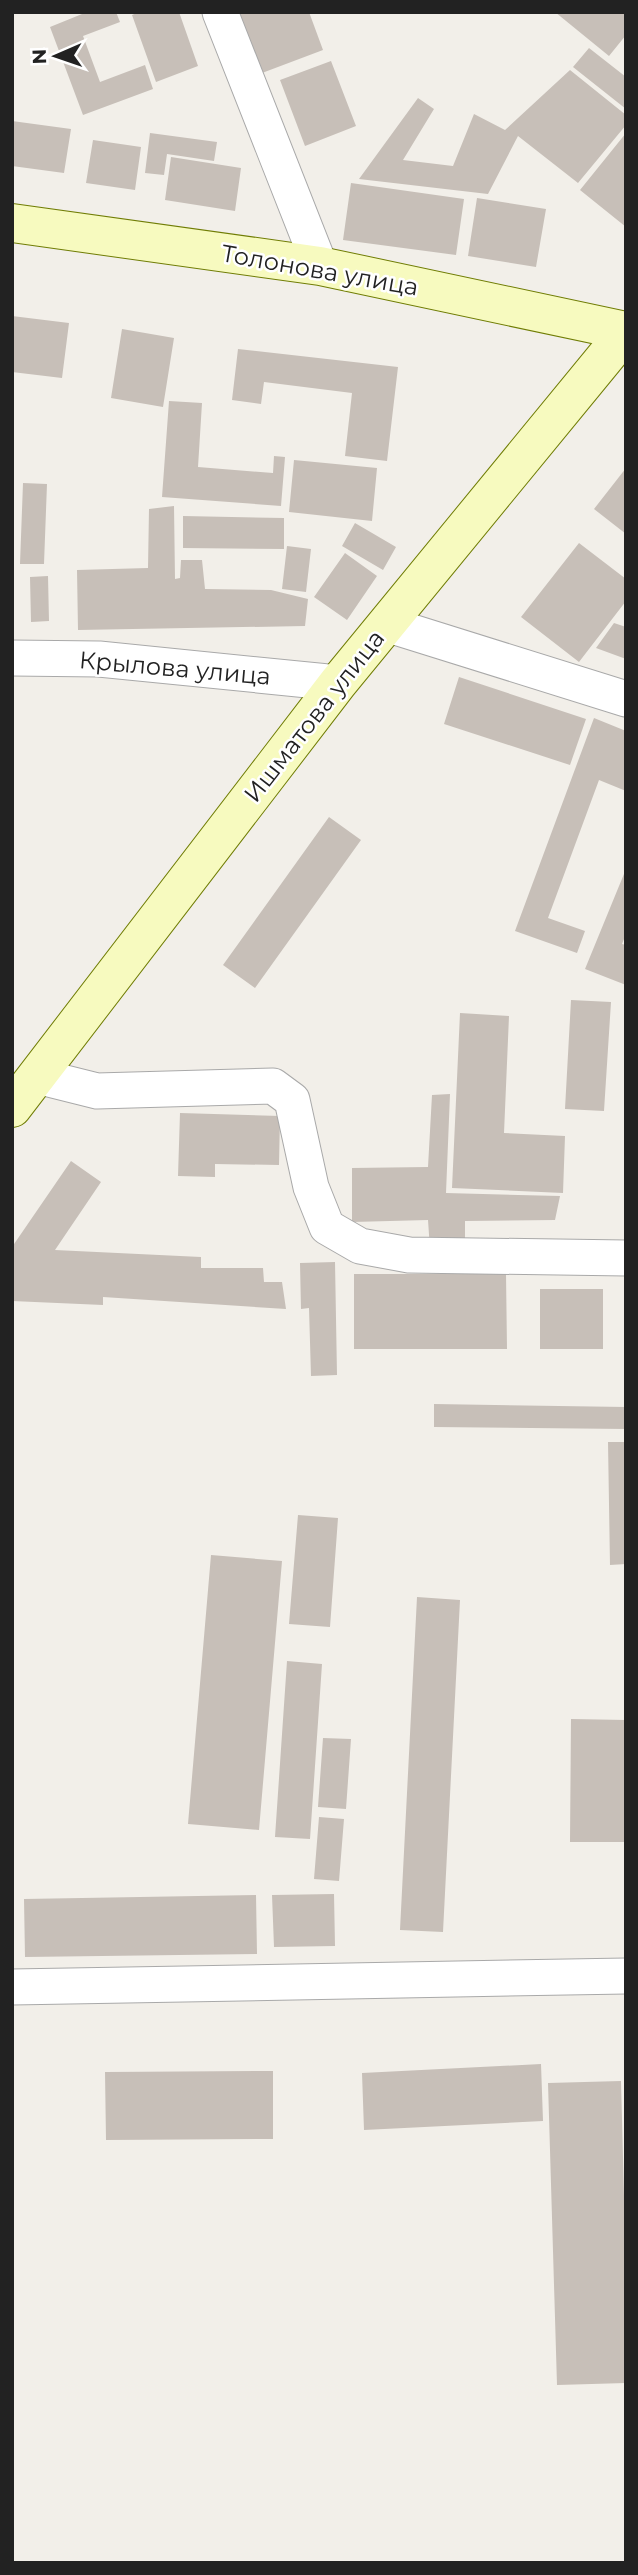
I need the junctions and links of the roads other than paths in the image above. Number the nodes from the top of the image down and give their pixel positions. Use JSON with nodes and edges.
{"nodes":[{"id":1,"x":220,"y":12,"type":"edge"},
{"id":2,"x":12,"y":223,"type":"edge"},
{"id":3,"x":320,"y":265,"type":"junction"},
{"id":4,"x":626,"y":332,"type":"edge"},
{"id":5,"x":386,"y":624,"type":"junction"},
{"id":6,"x":12,"y":658,"type":"edge"},
{"id":7,"x":338,"y":683,"type":"junction"},
{"id":8,"x":626,"y":699,"type":"edge"},
{"id":9,"x":32,"y":1068,"type":"edge"},
{"id":10,"x":12,"y":1108,"type":"edge"},
{"id":11,"x":626,"y":1258,"type":"edge"},
{"id":12,"x":626,"y":1976,"type":"edge"},
{"id":13,"x":12,"y":1987,"type":"edge"}],
"edges":[{"from":1,"to":3,"type":"street"},
{"from":2,"to":3,"type":"main road","name":"Толонова улица"},
{"from":3,"to":4,"type":"main road","name":"Толонова улица"},
{"from":4,"to":5,"type":"main road","name":"Ишматова улица"},
{"from":5,"to":7,"type":"main road","name":"Ишматова улица"},
{"from":5,"to":8,"type":"street"},
{"from":6,"to":7,"type":"street","name":"Крылова улица"},
{"from":7,"to":9,"type":"main road","name":"Ишматова улица"},
{"from":9,"to":10,"type":"main road","name":"Ишматова улица"},
{"from":9,"to":11,"type":"street"},
{"from":12,"to":13,"type":"street"}]}
